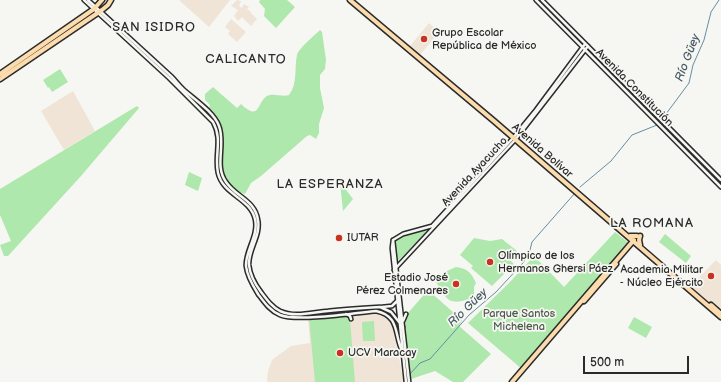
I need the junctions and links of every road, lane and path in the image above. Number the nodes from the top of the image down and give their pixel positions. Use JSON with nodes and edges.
{"nodes":[{"id":1,"x":84,"y":0,"type":"edge"},
{"id":2,"x":88,"y":0,"type":"edge"},
{"id":3,"x":102,"y":0,"type":"edge"},
{"id":4,"x":110,"y":0,"type":"edge"},
{"id":5,"x":350,"y":0,"type":"edge"},
{"id":6,"x":353,"y":0,"type":"edge"},
{"id":7,"x":536,"y":0,"type":"edge"},
{"id":8,"x":542,"y":0,"type":"edge"},
{"id":9,"x":97,"y":10,"type":"junction"},
{"id":10,"x":44,"y":43,"type":"junction"},
{"id":11,"x":586,"y":45,"type":"junction"},
{"id":12,"x":584,"y":49,"type":"junction"},
{"id":13,"x":25,"y":58,"type":"junction"},
{"id":14,"x":0,"y":74,"type":"edge"},
{"id":15,"x":0,"y":79,"type":"edge"},
{"id":16,"x":174,"y":83,"type":"junction"},
{"id":17,"x":168,"y":84,"type":"dead end"},
{"id":18,"x":515,"y":138,"type":"junction"},
{"id":19,"x":721,"y":180,"type":"edge"},
{"id":20,"x":721,"y":188,"type":"edge"},
{"id":21,"x":434,"y":226,"type":"junction"},
{"id":22,"x":422,"y":228,"type":"junction"},
{"id":23,"x":428,"y":234,"type":"junction"},
{"id":24,"x":634,"y":239,"type":"junction"},
{"id":25,"x":393,"y":240,"type":"junction"},
{"id":26,"x":630,"y":246,"type":"junction"},
{"id":27,"x":639,"y":246,"type":"junction"},
{"id":28,"x":397,"y":266,"type":"junction"},
{"id":29,"x":394,"y":270,"type":"junction"},
{"id":30,"x":397,"y":300,"type":"junction"},
{"id":31,"x":380,"y":307,"type":"junction"},
{"id":32,"x":359,"y":312,"type":"junction"},
{"id":33,"x":345,"y":314,"type":"junction"},
{"id":34,"x":406,"y":314,"type":"dead end"},
{"id":35,"x":721,"y":314,"type":"edge"},
{"id":36,"x":355,"y":317,"type":"dead end"},
{"id":37,"x":721,"y":317,"type":"edge"},
{"id":38,"x":351,"y":319,"type":"dead end"},
{"id":39,"x":401,"y":321,"type":"junction"},
{"id":40,"x":402,"y":351,"type":"junction"},
{"id":41,"x":406,"y":382,"type":"edge"},
{"id":42,"x":409,"y":382,"type":"edge"},
{"id":43,"x":512,"y":382,"type":"edge"},
{"id":44,"x":515,"y":382,"type":"edge"}],
"edges":[{"from":1,"to":9,"type":"street"},
{"from":2,"to":9,"type":"street"},
{"from":3,"to":9,"type":"main road"},
{"from":4,"to":9,"type":"main road"},
{"from":5,"to":18,"type":"main road","name":"Avenida Bolívar"},
{"from":6,"to":18,"type":"main road","name":"Avenida Bolívar"},
{"from":7,"to":12,"type":"street","name":"Avenida Constitución"},
{"from":8,"to":11,"type":"street","name":"Avenida Constitución"},
{"from":9,"to":10,"type":"main road"},
{"from":9,"to":13,"type":"main road"},
{"from":9,"to":16,"type":"street"},
{"from":9,"to":31,"type":"street"},
{"from":10,"to":13,"type":"main road"},
{"from":10,"to":13,"type":"main road"},
{"from":11,"to":12,"type":"street","name":"Avenida Ayacucho"},
{"from":11,"to":19,"type":"street","name":"Avenida Constitución"},
{"from":12,"to":18,"type":"street","name":"Avenida Ayacucho"},
{"from":12,"to":20,"type":"street","name":"Avenida Constitución"},
{"from":13,"to":14,"type":"main road"},
{"from":13,"to":15,"type":"main road"},
{"from":16,"to":17,"type":"street"},
{"from":16,"to":33,"type":"street"},
{"from":18,"to":21,"type":"street","name":"Avenida Ayacucho"},
{"from":18,"to":24,"type":"main road","name":"Avenida Bolívar"},
{"from":21,"to":22,"type":"street"},
{"from":21,"to":23,"type":"street","name":"Avenida Ayacucho"},
{"from":22,"to":23,"type":"street"},
{"from":22,"to":25,"type":"street"},
{"from":23,"to":28,"type":"street","name":"Avenida Ayacucho"},
{"from":24,"to":26,"type":"main road"},
{"from":24,"to":27,"type":"main road","name":"Avenida Bolívar"},
{"from":24,"to":27,"type":"main road"},
{"from":25,"to":28,"type":"street"},
{"from":25,"to":29,"type":"street"},
{"from":26,"to":27,"type":"main road"},
{"from":26,"to":43,"type":"main road"},
{"from":26,"to":44,"type":"main road"},
{"from":27,"to":35,"type":"main road","name":"Avenida Bolívar"},
{"from":27,"to":37,"type":"main road","name":"Avenida Bolívar"},
{"from":28,"to":29,"type":"street","name":"Avenida Ayacucho"},
{"from":28,"to":39,"type":"street"},
{"from":29,"to":30,"type":"street"},
{"from":30,"to":31,"type":"street"},
{"from":30,"to":39,"type":"street"},
{"from":31,"to":39,"type":"street"},
{"from":32,"to":33,"type":"street"},
{"from":32,"to":36,"type":"street"},
{"from":32,"to":40,"type":"street"},
{"from":33,"to":38,"type":"street"},
{"from":34,"to":39,"type":"street"},
{"from":39,"to":40,"type":"street"},
{"from":39,"to":42,"type":"street"},
{"from":40,"to":41,"type":"street"}]}
